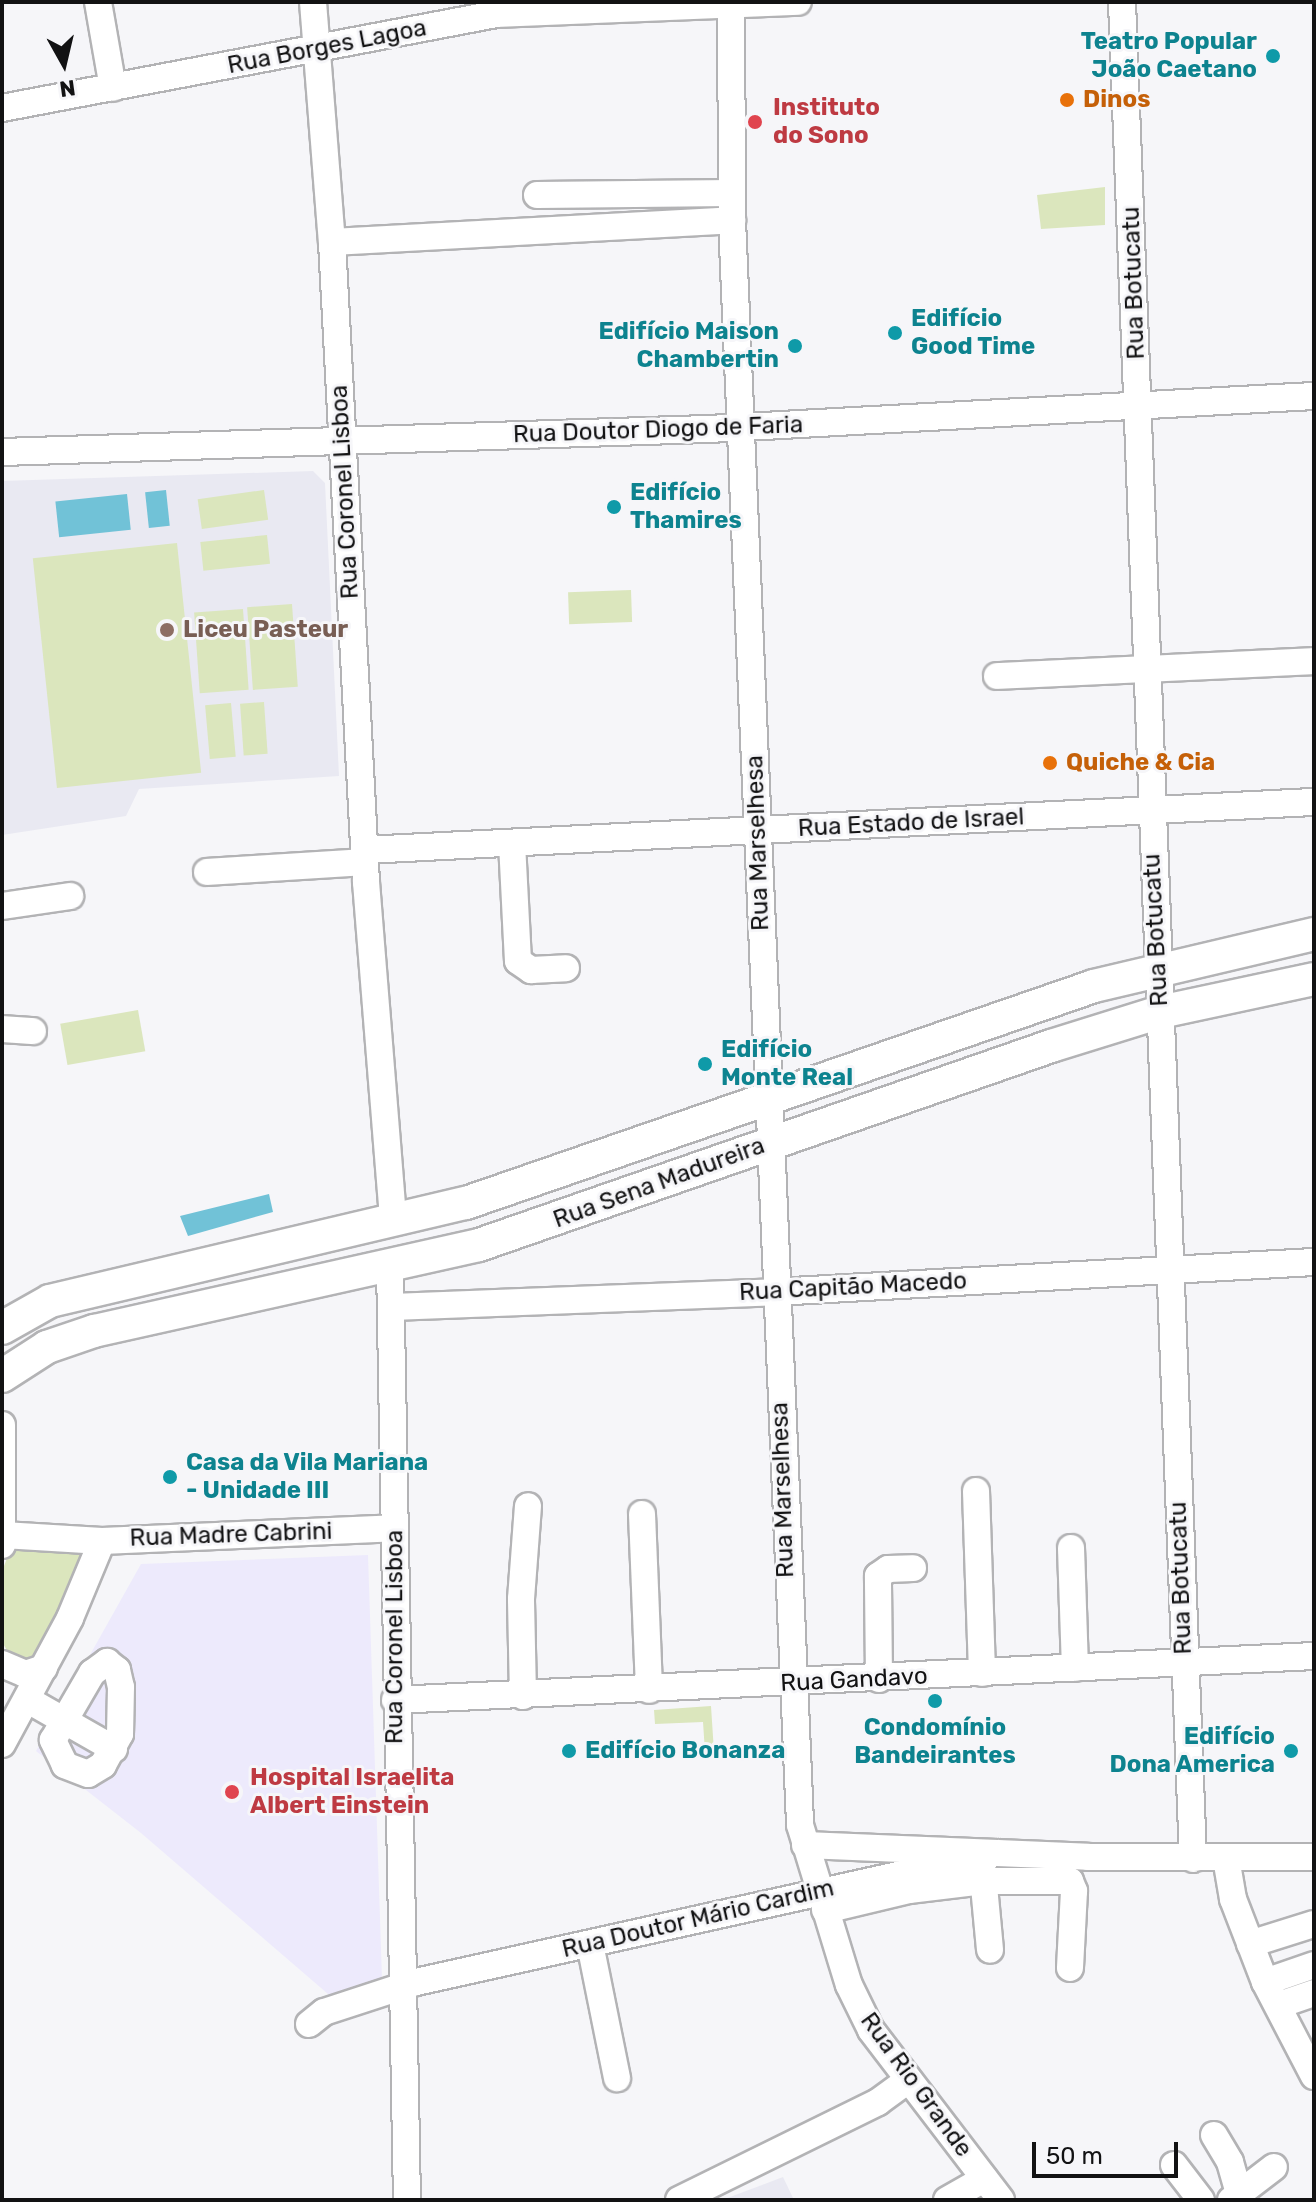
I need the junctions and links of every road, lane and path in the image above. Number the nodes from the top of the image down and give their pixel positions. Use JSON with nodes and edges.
{"nodes":[{"id":1,"x":98,"y":2,"type":"edge"},
{"id":2,"x":313,"y":2,"type":"edge"},
{"id":3,"x":798,"y":2,"type":"edge"},
{"id":4,"x":1122,"y":2,"type":"edge"},
{"id":5,"x":731,"y":4,"type":"edge"},
{"id":6,"x":480,"y":10,"type":"edge"},
{"id":7,"x":320,"y":49,"type":"junction"},
{"id":8,"x":113,"y":88,"type":"junction"},
{"id":9,"x":2,"y":108,"type":"edge"},
{"id":10,"x":732,"y":193,"type":"junction"},
{"id":11,"x":537,"y":195,"type":"dead end"},
{"id":12,"x":732,"y":220,"type":"junction"},
{"id":13,"x":332,"y":242,"type":"junction"},
{"id":14,"x":1314,"y":396,"type":"edge"},
{"id":15,"x":1139,"y":406,"type":"junction"},
{"id":16,"x":741,"y":427,"type":"junction"},
{"id":17,"x":343,"y":442,"type":"junction"},
{"id":18,"x":2,"y":452,"type":"edge"},
{"id":19,"x":1314,"y":661,"type":"edge"},
{"id":20,"x":1144,"y":671,"type":"junction"},
{"id":21,"x":997,"y":676,"type":"dead end"},
{"id":22,"x":1314,"y":802,"type":"edge"},
{"id":23,"x":1150,"y":812,"type":"junction"},
{"id":24,"x":758,"y":831,"type":"junction"},
{"id":25,"x":512,"y":843,"type":"junction"},
{"id":26,"x":365,"y":856,"type":"junction"},
{"id":27,"x":207,"y":872,"type":"dead end"},
{"id":28,"x":70,"y":896,"type":"dead end"},
{"id":29,"x":2,"y":906,"type":"edge"},
{"id":30,"x":1314,"y":934,"type":"edge"},
{"id":31,"x":566,"y":968,"type":"dead end"},
{"id":32,"x":1158,"y":968,"type":"junction"},
{"id":33,"x":1314,"y":979,"type":"edge"},
{"id":34,"x":1160,"y":1012,"type":"junction"},
{"id":35,"x":2,"y":1029,"type":"edge"},
{"id":36,"x":33,"y":1031,"type":"dead end"},
{"id":37,"x":766,"y":1097,"type":"junction"},
{"id":38,"x":768,"y":1144,"type":"junction"},
{"id":39,"x":393,"y":1221,"type":"junction"},
{"id":40,"x":1314,"y":1262,"type":"edge"},
{"id":41,"x":390,"y":1265,"type":"junction"},
{"id":42,"x":1168,"y":1269,"type":"junction"},
{"id":43,"x":775,"y":1292,"type":"junction"},
{"id":44,"x":392,"y":1307,"type":"junction"},
{"id":45,"x":2,"y":1328,"type":"edge"},
{"id":46,"x":2,"y":1376,"type":"edge"},
{"id":47,"x":2,"y":1425,"type":"edge"},
{"id":48,"x":976,"y":1491,"type":"dead end"},
{"id":49,"x":528,"y":1506,"type":"dead end"},
{"id":50,"x":642,"y":1514,"type":"dead end"},
{"id":51,"x":394,"y":1528,"type":"junction"},
{"id":52,"x":3,"y":1535,"type":"edge"},
{"id":53,"x":102,"y":1541,"type":"junction"},
{"id":54,"x":2,"y":1545,"type":"edge"},
{"id":55,"x":1071,"y":1548,"type":"dead end"},
{"id":56,"x":913,"y":1568,"type":"dead end"},
{"id":57,"x":1314,"y":1656,"type":"edge"},
{"id":58,"x":1185,"y":1663,"type":"junction"},
{"id":59,"x":2,"y":1664,"type":"edge"},
{"id":60,"x":44,"y":1668,"type":"junction"},
{"id":61,"x":1075,"y":1668,"type":"junction"},
{"id":62,"x":982,"y":1673,"type":"junction"},
{"id":63,"x":879,"y":1679,"type":"junction"},
{"id":64,"x":790,"y":1683,"type":"junction"},
{"id":65,"x":649,"y":1690,"type":"junction"},
{"id":66,"x":523,"y":1696,"type":"junction"},
{"id":67,"x":28,"y":1700,"type":"junction"},
{"id":68,"x":395,"y":1700,"type":"junction"},
{"id":69,"x":64,"y":1719,"type":"junction"},
{"id":70,"x":2,"y":1744,"type":"edge"},
{"id":71,"x":114,"y":1749,"type":"junction"},
{"id":72,"x":805,"y":1845,"type":"junction"},
{"id":73,"x":1314,"y":1857,"type":"edge"},
{"id":74,"x":1226,"y":1858,"type":"junction"},
{"id":75,"x":1193,"y":1859,"type":"junction"},
{"id":76,"x":985,"y":1860,"type":"junction"},
{"id":77,"x":822,"y":1901,"type":"junction"},
{"id":78,"x":1314,"y":1924,"type":"edge"},
{"id":79,"x":590,"y":1944,"type":"junction"},
{"id":80,"x":1250,"y":1944,"type":"junction"},
{"id":81,"x":990,"y":1950,"type":"dead end"},
{"id":82,"x":1312,"y":1963,"type":"edge"},
{"id":83,"x":1070,"y":1968,"type":"dead end"},
{"id":84,"x":1265,"y":1982,"type":"junction"},
{"id":85,"x":400,"y":1988,"type":"junction"},
{"id":86,"x":1314,"y":1993,"type":"edge"},
{"id":87,"x":1279,"y":2005,"type":"junction"},
{"id":88,"x":309,"y":2024,"type":"dead end"},
{"id":89,"x":1312,"y":2068,"type":"edge"},
{"id":90,"x":617,"y":2078,"type":"dead end"},
{"id":91,"x":907,"y":2081,"type":"junction"},
{"id":92,"x":1214,"y":2135,"type":"dead end"},
{"id":93,"x":1174,"y":2165,"type":"dead end"},
{"id":94,"x":1274,"y":2167,"type":"dead end"},
{"id":95,"x":984,"y":2179,"type":"junction"},
{"id":96,"x":1235,"y":2197,"type":"edge"},
{"id":97,"x":407,"y":2200,"type":"edge"},
{"id":98,"x":679,"y":2200,"type":"edge"},
{"id":99,"x":947,"y":2200,"type":"edge"},
{"id":100,"x":1001,"y":2200,"type":"edge"},
{"id":101,"x":1201,"y":2200,"type":"edge"}],
"edges":[{"from":1,"to":8,"type":"street"},
{"from":2,"to":7,"type":"street","name":"Rua Coronel Lisboa"},
{"from":3,"to":5,"type":"street","name":"Rua Borges Lagoa"},
{"from":4,"to":15,"type":"street","name":"Rua Botucatu"},
{"from":5,"to":6,"type":"street","name":"Rua Borges Lagoa"},
{"from":5,"to":10,"type":"street","name":"Rua Marselhesa"},
{"from":6,"to":7,"type":"street","name":"Rua Borges Lagoa"},
{"from":7,"to":8,"type":"street","name":"Rua Borges Lagoa"},
{"from":7,"to":13,"type":"street","name":"Rua Coronel Lisboa"},
{"from":8,"to":9,"type":"street","name":"Rua Borges Lagoa"},
{"from":10,"to":11,"type":"street"},
{"from":10,"to":12,"type":"street","name":"Rua Marselhesa"},
{"from":12,"to":13,"type":"street"},
{"from":12,"to":16,"type":"street","name":"Rua Marselhesa"},
{"from":13,"to":17,"type":"street","name":"Rua Coronel Lisboa"},
{"from":14,"to":15,"type":"street","name":"Rua Doutor Diogo de Faria"},
{"from":15,"to":16,"type":"street","name":"Rua Doutor Diogo de Faria"},
{"from":15,"to":20,"type":"street","name":"Rua Botucatu"},
{"from":16,"to":17,"type":"street","name":"Rua Doutor Diogo de Faria"},
{"from":16,"to":24,"type":"street","name":"Rua Marselhesa"},
{"from":17,"to":18,"type":"street","name":"Rua Doutor Diogo de Faria"},
{"from":17,"to":26,"type":"street","name":"Rua Coronel Lisboa"},
{"from":19,"to":20,"type":"street"},
{"from":20,"to":21,"type":"street"},
{"from":20,"to":23,"type":"street","name":"Rua Botucatu"},
{"from":22,"to":23,"type":"street","name":"Rua Estado de Israel"},
{"from":23,"to":24,"type":"street","name":"Rua Estado de Israel"},
{"from":23,"to":32,"type":"street","name":"Rua Botucatu"},
{"from":24,"to":25,"type":"street","name":"Rua Estado de Israel"},
{"from":24,"to":37,"type":"street","name":"Rua Marselhesa"},
{"from":25,"to":26,"type":"street","name":"Rua Estado de Israel"},
{"from":25,"to":31,"type":"street"},
{"from":26,"to":27,"type":"street","name":"Rua Estado de Israel"},
{"from":26,"to":39,"type":"street","name":"Rua Coronel Lisboa"},
{"from":28,"to":29,"type":"street"},
{"from":30,"to":32,"type":"main road","name":"Rua Sena Madureira"},
{"from":32,"to":34,"type":"street","name":"Rua Botucatu"},
{"from":32,"to":37,"type":"main road","name":"Rua Sena Madureira"},
{"from":33,"to":34,"type":"main road","name":"Rua Sena Madureira"},
{"from":34,"to":38,"type":"main road","name":"Rua Sena Madureira"},
{"from":34,"to":42,"type":"street","name":"Rua Botucatu"},
{"from":35,"to":36,"type":"street"},
{"from":37,"to":38,"type":"street","name":"Rua Marselhesa"},
{"from":37,"to":39,"type":"main road","name":"Rua Sena Madureira"},
{"from":38,"to":41,"type":"main road","name":"Rua Sena Madureira"},
{"from":38,"to":43,"type":"street","name":"Rua Marselhesa"},
{"from":39,"to":45,"type":"main road","name":"Rua Sena Madureira"},
{"from":40,"to":42,"type":"street","name":"Rua Capitão Macedo"},
{"from":41,"to":44,"type":"street","name":"Rua Coronel Lisboa"},
{"from":41,"to":46,"type":"main road","name":"Rua Sena Madureira"},
{"from":42,"to":43,"type":"street","name":"Rua Capitão Macedo"},
{"from":42,"to":58,"type":"street","name":"Rua Botucatu"},
{"from":43,"to":44,"type":"street","name":"Rua Capitão Macedo"},
{"from":43,"to":64,"type":"street","name":"Rua Marselhesa"},
{"from":44,"to":51,"type":"street","name":"Rua Coronel Lisboa"},
{"from":47,"to":52,"type":"street"},
{"from":48,"to":62,"type":"street"},
{"from":49,"to":66,"type":"street"},
{"from":50,"to":65,"type":"street"},
{"from":51,"to":53,"type":"street","name":"Rua Madre Cabrini"},
{"from":51,"to":68,"type":"street","name":"Rua Coronel Lisboa"},
{"from":52,"to":53,"type":"street"},
{"from":52,"to":54,"type":"street"},
{"from":53,"to":60,"type":"street","name":"Rua Madre Cabrini"},
{"from":55,"to":61,"type":"street"},
{"from":56,"to":63,"type":"street"},
{"from":57,"to":58,"type":"street","name":"Rua Gandavo"},
{"from":58,"to":61,"type":"street","name":"Rua Gandavo"},
{"from":58,"to":75,"type":"street","name":"Rua Botucatu"},
{"from":59,"to":60,"type":"street"},
{"from":60,"to":67,"type":"street","name":"Rua Madre Cabrini"},
{"from":61,"to":62,"type":"street","name":"Rua Gandavo"},
{"from":62,"to":63,"type":"street","name":"Rua Gandavo"},
{"from":63,"to":64,"type":"street","name":"Rua Gandavo"},
{"from":64,"to":65,"type":"street","name":"Rua Gandavo"},
{"from":64,"to":72,"type":"street","name":"Rua Rio Grande"},
{"from":65,"to":66,"type":"street","name":"Rua Gandavo"},
{"from":66,"to":68,"type":"street","name":"Rua Gandavo"},
{"from":67,"to":69,"type":"street"},
{"from":67,"to":70,"type":"street","name":"Rua Madre Cabrini"},
{"from":68,"to":85,"type":"street","name":"Rua Coronel Lisboa"},
{"from":69,"to":71,"type":"street"},
{"from":69,"to":71,"type":"street"},
{"from":69,"to":71,"type":"street"},
{"from":72,"to":76,"type":"street","name":"Rua Doutor Mário Cardim"},
{"from":72,"to":77,"type":"street","name":"Rua Rio Grande"},
{"from":73,"to":74,"type":"street","name":"Rua Doutor Mário Cardim"},
{"from":74,"to":75,"type":"street","name":"Rua Doutor Mário Cardim"},
{"from":74,"to":80,"type":"street"},
{"from":75,"to":76,"type":"street","name":"Rua Doutor Mário Cardim"},
{"from":76,"to":77,"type":"street","name":"Rua Doutor Mário Cardim"},
{"from":76,"to":81,"type":"street"},
{"from":76,"to":83,"type":"street"},
{"from":77,"to":79,"type":"street","name":"Rua Doutor Mário Cardim"},
{"from":77,"to":91,"type":"street","name":"Rua Rio Grande"},
{"from":78,"to":80,"type":"street"},
{"from":79,"to":85,"type":"street","name":"Rua Doutor Mário Cardim"},
{"from":79,"to":90,"type":"street"},
{"from":80,"to":84,"type":"street"},
{"from":82,"to":84,"type":"street"},
{"from":84,"to":87,"type":"street"},
{"from":85,"to":88,"type":"street","name":"Rua Doutor Mário Cardim"},
{"from":85,"to":97,"type":"street","name":"Rua Coronel Lisboa"},
{"from":86,"to":87,"type":"street"},
{"from":87,"to":89,"type":"street"},
{"from":91,"to":95,"type":"street","name":"Rua Rio Grande"},
{"from":91,"to":98,"type":"street"},
{"from":92,"to":96,"type":"street"},
{"from":93,"to":101,"type":"street"},
{"from":94,"to":96,"type":"street"},
{"from":95,"to":99,"type":"street"},
{"from":95,"to":100,"type":"street","name":"Rua Rio Grande"}]}
